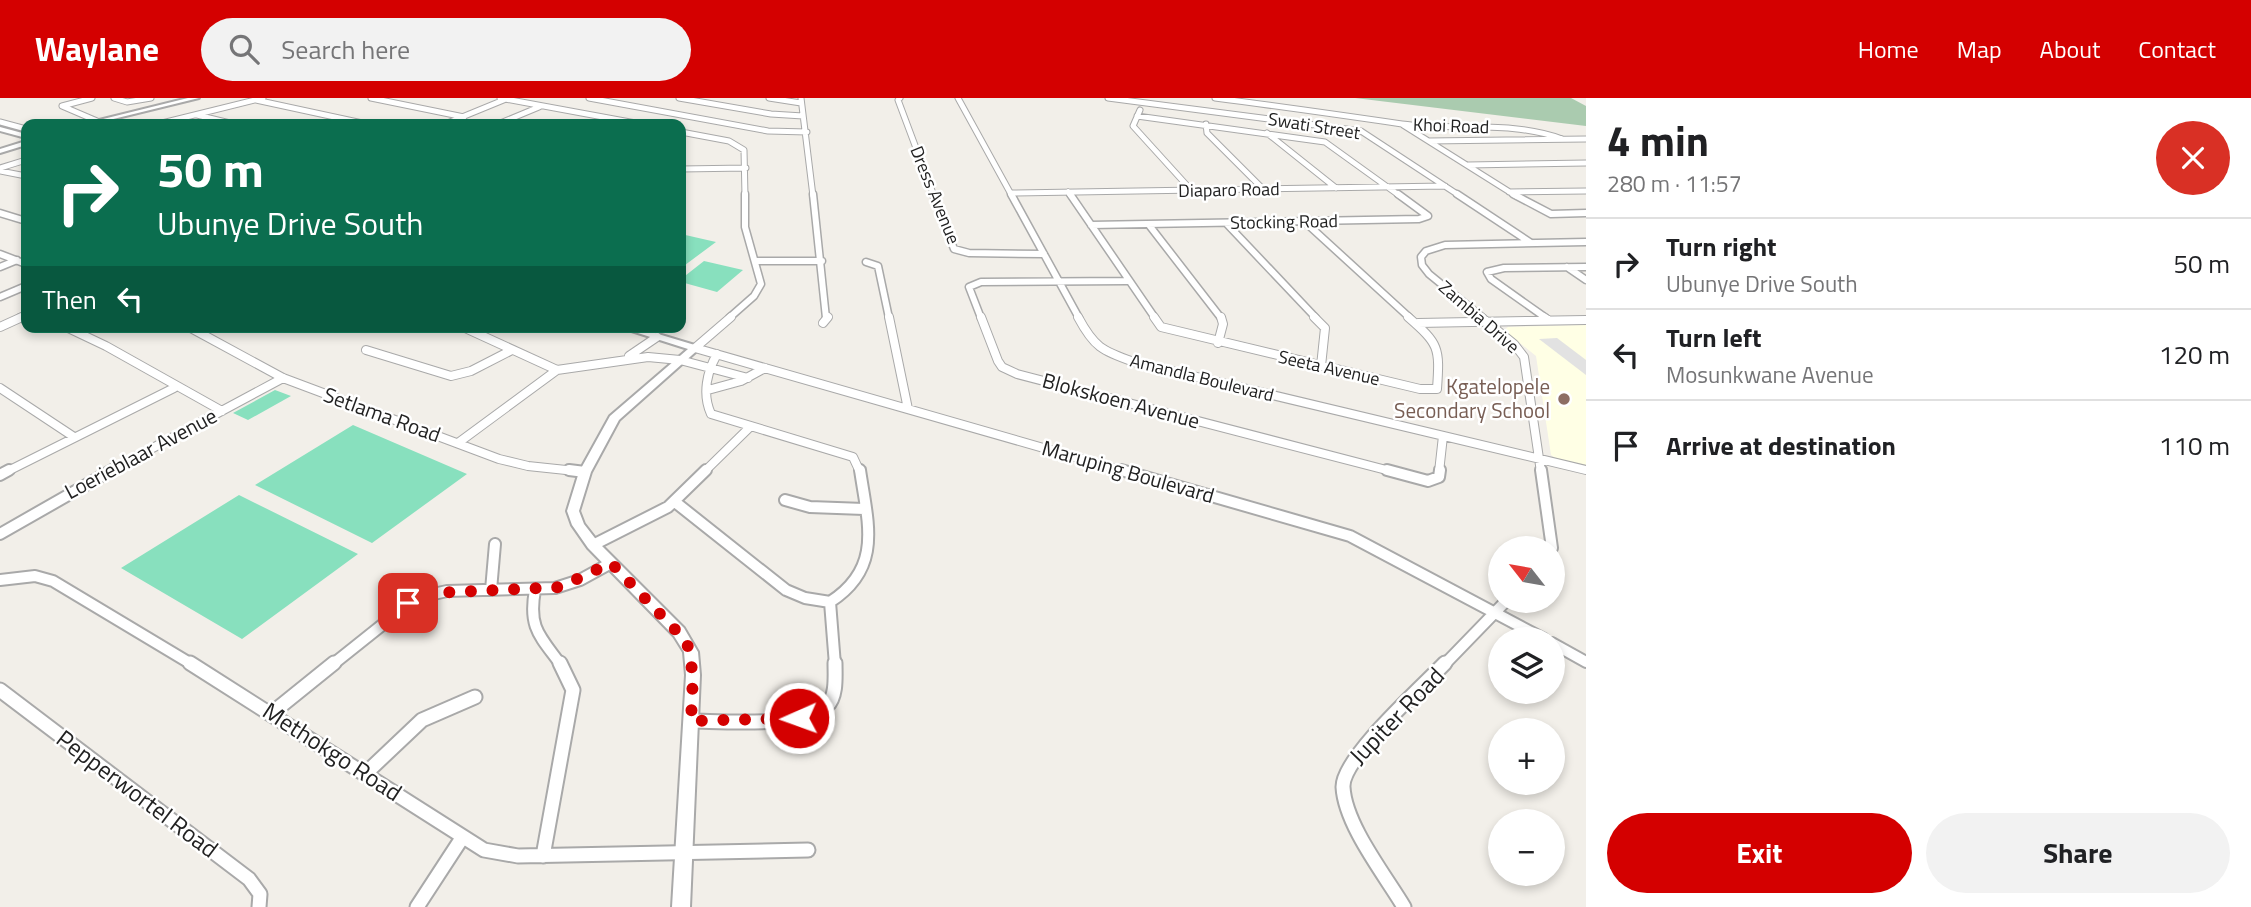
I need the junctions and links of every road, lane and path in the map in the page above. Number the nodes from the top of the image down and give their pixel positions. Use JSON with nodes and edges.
{"nodes":[{"id":1,"x":92,"y":98,"type":"edge"},
{"id":2,"x":114,"y":98,"type":"edge"},
{"id":3,"x":151,"y":98,"type":"edge"},
{"id":4,"x":196,"y":98,"type":"edge"},
{"id":5,"x":264,"y":98,"type":"edge"},
{"id":6,"x":371,"y":98,"type":"edge"},
{"id":7,"x":505,"y":98,"type":"edge"},
{"id":8,"x":589,"y":98,"type":"edge"},
{"id":9,"x":679,"y":98,"type":"edge"},
{"id":10,"x":737,"y":98,"type":"edge"},
{"id":11,"x":769,"y":98,"type":"edge"},
{"id":12,"x":900,"y":98,"type":"edge"},
{"id":13,"x":958,"y":98,"type":"edge"},
{"id":14,"x":1108,"y":98,"type":"edge"},
{"id":15,"x":1195,"y":98,"type":"edge"},
{"id":16,"x":1215,"y":98,"type":"edge"},
{"id":17,"x":257,"y":100,"type":"junction"},
{"id":18,"x":1146,"y":100,"type":"edge"},
{"id":19,"x":801,"y":101,"type":"edge"},
{"id":20,"x":541,"y":106,"type":"junction"},
{"id":21,"x":724,"y":106,"type":"junction"},
{"id":22,"x":1189,"y":108,"type":"junction"},
{"id":23,"x":195,"y":115,"type":"junction"},
{"id":24,"x":803,"y":116,"type":"junction"},
{"id":25,"x":1137,"y":116,"type":"junction"},
{"id":26,"x":464,"y":117,"type":"junction"},
{"id":27,"x":92,"y":119,"type":"edge"},
{"id":28,"x":106,"y":119,"type":"edge"},
{"id":29,"x":179,"y":119,"type":"edge"},
{"id":30,"x":212,"y":119,"type":"edge"},
{"id":31,"x":344,"y":119,"type":"edge"},
{"id":32,"x":459,"y":119,"type":"edge"},
{"id":33,"x":510,"y":119,"type":"edge"},
{"id":34,"x":613,"y":119,"type":"edge"},
{"id":35,"x":703,"y":119,"type":"junction"},
{"id":36,"x":0,"y":122,"type":"edge"},
{"id":37,"x":1206,"y":124,"type":"junction"},
{"id":38,"x":1403,"y":124,"type":"junction"},
{"id":39,"x":21,"y":128,"type":"edge"},
{"id":40,"x":0,"y":129,"type":"edge"},
{"id":41,"x":807,"y":131,"type":"junction"},
{"id":42,"x":1267,"y":133,"type":"junction"},
{"id":43,"x":686,"y":134,"type":"edge"},
{"id":44,"x":21,"y":135,"type":"edge"},
{"id":45,"x":1562,"y":139,"type":"junction"},
{"id":46,"x":1586,"y":139,"type":"edge"},
{"id":47,"x":1427,"y":141,"type":"junction"},
{"id":48,"x":21,"y":145,"type":"edge"},
{"id":49,"x":0,"y":151,"type":"edge"},
{"id":50,"x":21,"y":162,"type":"edge"},
{"id":51,"x":1586,"y":163,"type":"edge"},
{"id":52,"x":1465,"y":165,"type":"junction"},
{"id":53,"x":746,"y":168,"type":"junction"},
{"id":54,"x":686,"y":169,"type":"edge"},
{"id":55,"x":0,"y":170,"type":"edge"},
{"id":56,"x":21,"y":175,"type":"edge"},
{"id":57,"x":1446,"y":186,"type":"junction"},
{"id":58,"x":1389,"y":187,"type":"junction"},
{"id":59,"x":1336,"y":188,"type":"junction"},
{"id":60,"x":1264,"y":190,"type":"junction"},
{"id":61,"x":1192,"y":191,"type":"junction"},
{"id":62,"x":1586,"y":191,"type":"edge"},
{"id":63,"x":1068,"y":192,"type":"junction"},
{"id":64,"x":1509,"y":192,"type":"junction"},
{"id":65,"x":1012,"y":193,"type":"junction"},
{"id":66,"x":0,"y":213,"type":"edge"},
{"id":67,"x":1586,"y":213,"type":"edge"},
{"id":68,"x":21,"y":219,"type":"edge"},
{"id":69,"x":1305,"y":222,"type":"junction"},
{"id":70,"x":1227,"y":223,"type":"junction"},
{"id":71,"x":1091,"y":225,"type":"junction"},
{"id":72,"x":1149,"y":225,"type":"junction"},
{"id":73,"x":1586,"y":242,"type":"edge"},
{"id":74,"x":1531,"y":244,"type":"junction"},
{"id":75,"x":0,"y":254,"type":"edge"},
{"id":76,"x":1044,"y":254,"type":"junction"},
{"id":77,"x":21,"y":258,"type":"edge"},
{"id":78,"x":16,"y":260,"type":"junction"},
{"id":79,"x":756,"y":261,"type":"junction"},
{"id":80,"x":822,"y":261,"type":"junction"},
{"id":81,"x":21,"y":262,"type":"edge"},
{"id":82,"x":866,"y":262,"type":"dead end"},
{"id":83,"x":0,"y":267,"type":"edge"},
{"id":84,"x":1567,"y":267,"type":"junction"},
{"id":85,"x":1586,"y":267,"type":"edge"},
{"id":86,"x":1586,"y":280,"type":"edge"},
{"id":87,"x":1058,"y":281,"type":"junction"},
{"id":88,"x":1127,"y":281,"type":"junction"},
{"id":89,"x":21,"y":288,"type":"edge"},
{"id":90,"x":0,"y":297,"type":"edge"},
{"id":91,"x":21,"y":317,"type":"edge"},
{"id":92,"x":1548,"y":320,"type":"junction"},
{"id":93,"x":1586,"y":320,"type":"edge"},
{"id":94,"x":1487,"y":321,"type":"junction"},
{"id":95,"x":823,"y":323,"type":"dead end"},
{"id":96,"x":1418,"y":323,"type":"junction"},
{"id":97,"x":0,"y":327,"type":"edge"},
{"id":98,"x":79,"y":333,"type":"edge"},
{"id":99,"x":199,"y":333,"type":"edge"},
{"id":100,"x":475,"y":333,"type":"edge"},
{"id":101,"x":644,"y":333,"type":"edge"},
{"id":102,"x":657,"y":337,"type":"junction"},
{"id":103,"x":1218,"y":343,"type":"junction"},
{"id":104,"x":695,"y":348,"type":"junction"},
{"id":105,"x":366,"y":350,"type":"dead end"},
{"id":106,"x":510,"y":351,"type":"junction"},
{"id":107,"x":717,"y":354,"type":"junction"},
{"id":108,"x":626,"y":357,"type":"junction"},
{"id":109,"x":680,"y":360,"type":"junction"},
{"id":110,"x":1321,"y":366,"type":"junction"},
{"id":111,"x":710,"y":367,"type":"junction"},
{"id":112,"x":765,"y":368,"type":"junction"},
{"id":113,"x":557,"y":370,"type":"junction"},
{"id":114,"x":284,"y":378,"type":"junction"},
{"id":115,"x":748,"y":378,"type":"junction"},
{"id":116,"x":0,"y":388,"type":"edge"},
{"id":117,"x":174,"y":388,"type":"junction"},
{"id":118,"x":708,"y":390,"type":"junction"},
{"id":119,"x":908,"y":409,"type":"junction"},
{"id":120,"x":222,"y":411,"type":"junction"},
{"id":121,"x":750,"y":428,"type":"junction"},
{"id":122,"x":1443,"y":436,"type":"junction"},
{"id":123,"x":74,"y":437,"type":"junction"},
{"id":124,"x":458,"y":443,"type":"junction"},
{"id":125,"x":1541,"y":459,"type":"junction"},
{"id":126,"x":1586,"y":470,"type":"edge"},
{"id":127,"x":585,"y":472,"type":"junction"},
{"id":128,"x":0,"y":475,"type":"edge"},
{"id":129,"x":785,"y":500,"type":"dead end"},
{"id":130,"x":674,"y":502,"type":"junction"},
{"id":131,"x":864,"y":509,"type":"junction"},
{"id":132,"x":0,"y":534,"type":"edge"},
{"id":133,"x":1551,"y":536,"type":"edge"},
{"id":134,"x":495,"y":544,"type":"dead end"},
{"id":135,"x":593,"y":545,"type":"junction"},
{"id":136,"x":611,"y":563,"type":"junction"},
{"id":137,"x":0,"y":580,"type":"edge"},
{"id":138,"x":491,"y":590,"type":"junction"},
{"id":139,"x":536,"y":590,"type":"junction"},
{"id":140,"x":830,"y":602,"type":"junction"},
{"id":141,"x":1488,"y":608,"type":"edge"},
{"id":142,"x":1495,"y":613,"type":"edge"},
{"id":143,"x":1498,"y":613,"type":"edge"},
{"id":144,"x":1523,"y":627,"type":"edge"},
{"id":145,"x":1565,"y":650,"type":"edge"},
{"id":146,"x":1586,"y":662,"type":"edge"},
{"id":147,"x":0,"y":690,"type":"edge"},
{"id":148,"x":475,"y":697,"type":"dead end"},
{"id":149,"x":272,"y":713,"type":"junction"},
{"id":150,"x":691,"y":721,"type":"junction"},
{"id":151,"x":366,"y":773,"type":"junction"},
{"id":152,"x":462,"y":838,"type":"junction"},
{"id":153,"x":808,"y":850,"type":"dead end"},
{"id":154,"x":683,"y":852,"type":"junction"},
{"id":155,"x":543,"y":856,"type":"junction"},
{"id":156,"x":259,"y":907,"type":"edge"},
{"id":157,"x":417,"y":907,"type":"edge"},
{"id":158,"x":681,"y":907,"type":"edge"},
{"id":159,"x":1404,"y":907,"type":"edge"}],
"edges":[{"from":1,"to":27,"type":"street"},
{"from":2,"to":3,"type":"street"},
{"from":4,"to":28,"type":"street"},
{"from":5,"to":17,"type":"street"},
{"from":6,"to":26,"type":"street"},
{"from":7,"to":20,"type":"street"},
{"from":7,"to":26,"type":"street"},
{"from":8,"to":35,"type":"street"},
{"from":9,"to":21,"type":"street"},
{"from":10,"to":21,"type":"street"},
{"from":11,"to":19,"type":"street"},
{"from":12,"to":76,"type":"street","name":"Dress Avenue"},
{"from":13,"to":65,"type":"street","name":"Amandla Boulevard"},
{"from":14,"to":18,"type":"street","name":"Swati Street"},
{"from":15,"to":22,"type":"street"},
{"from":16,"to":38,"type":"street","name":"Khoi Road"},
{"from":17,"to":23,"type":"street"},
{"from":17,"to":31,"type":"street"},
{"from":18,"to":22,"type":"street","name":"Swati Street"},
{"from":18,"to":25,"type":"street"},
{"from":19,"to":24,"type":"street"},
{"from":20,"to":33,"type":"street"},
{"from":20,"to":34,"type":"street"},
{"from":21,"to":24,"type":"street"},
{"from":21,"to":35,"type":"street"},
{"from":22,"to":57,"type":"street","name":"Swati Street"},
{"from":23,"to":29,"type":"street"},
{"from":23,"to":30,"type":"street"},
{"from":24,"to":41,"type":"street"},
{"from":25,"to":37,"type":"street"},
{"from":25,"to":61,"type":"street"},
{"from":26,"to":32,"type":"street"},
{"from":35,"to":41,"type":"street"},
{"from":36,"to":39,"type":"street"},
{"from":37,"to":42,"type":"street"},
{"from":37,"to":60,"type":"street"},
{"from":38,"to":45,"type":"street","name":"Khoi Road"},
{"from":38,"to":47,"type":"street"},
{"from":40,"to":44,"type":"street"},
{"from":41,"to":80,"type":"street"},
{"from":42,"to":58,"type":"street"},
{"from":42,"to":59,"type":"street"},
{"from":43,"to":53,"type":"street"},
{"from":45,"to":46,"type":"street"},
{"from":45,"to":47,"type":"street"},
{"from":47,"to":52,"type":"street"},
{"from":48,"to":49,"type":"street"},
{"from":50,"to":55,"type":"street"},
{"from":51,"to":52,"type":"street"},
{"from":52,"to":64,"type":"street"},
{"from":53,"to":54,"type":"street"},
{"from":53,"to":79,"type":"street"},
{"from":55,"to":56,"type":"street"},
{"from":57,"to":58,"type":"street","name":"Diaparo Road"},
{"from":57,"to":74,"type":"street","name":"Swati Street"},
{"from":58,"to":59,"type":"street","name":"Diaparo Road"},
{"from":58,"to":69,"type":"street","name":"Stocking Road"},
{"from":59,"to":60,"type":"street","name":"Diaparo Road"},
{"from":60,"to":61,"type":"street","name":"Diaparo Road"},
{"from":61,"to":63,"type":"street","name":"Diaparo Road"},
{"from":62,"to":64,"type":"street"},
{"from":63,"to":65,"type":"street","name":"Diaparo Road"},
{"from":63,"to":71,"type":"street","name":"Seeta Avenue"},
{"from":64,"to":67,"type":"street"},
{"from":65,"to":76,"type":"street","name":"Amandla Boulevard"},
{"from":66,"to":68,"type":"street"},
{"from":69,"to":70,"type":"street","name":"Stocking Road"},
{"from":69,"to":96,"type":"street","name":"Seeta Avenue"},
{"from":70,"to":72,"type":"street","name":"Stocking Road"},
{"from":70,"to":110,"type":"street"},
{"from":71,"to":72,"type":"street","name":"Stocking Road"},
{"from":71,"to":88,"type":"street","name":"Seeta Avenue"},
{"from":72,"to":103,"type":"street"},
{"from":73,"to":74,"type":"street","name":"Zambia Drive"},
{"from":74,"to":94,"type":"street","name":"Zambia Drive"},
{"from":75,"to":78,"type":"street"},
{"from":76,"to":87,"type":"street","name":"Amandla Boulevard"},
{"from":77,"to":78,"type":"street"},
{"from":78,"to":81,"type":"street"},
{"from":78,"to":83,"type":"street"},
{"from":79,"to":80,"type":"street"},
{"from":79,"to":104,"type":"street"},
{"from":80,"to":95,"type":"street"},
{"from":82,"to":119,"type":"street"},
{"from":84,"to":85,"type":"street"},
{"from":84,"to":86,"type":"street"},
{"from":84,"to":92,"type":"street"},
{"from":87,"to":88,"type":"street","name":"Blokskoen Avenue"},
{"from":87,"to":122,"type":"street","name":"Amandla Boulevard"},
{"from":87,"to":122,"type":"street","name":"Blokskoen Avenue"},
{"from":88,"to":103,"type":"street","name":"Seeta Avenue"},
{"from":89,"to":90,"type":"street"},
{"from":91,"to":97,"type":"street"},
{"from":92,"to":93,"type":"street"},
{"from":92,"to":94,"type":"street"},
{"from":94,"to":96,"type":"street"},
{"from":94,"to":125,"type":"street","name":"Zambia Drive"},
{"from":96,"to":110,"type":"street","name":"Seeta Avenue"},
{"from":98,"to":117,"type":"street"},
{"from":99,"to":114,"type":"street","name":"Setlama Road"},
{"from":100,"to":106,"type":"street"},
{"from":101,"to":102,"type":"street"},
{"from":102,"to":104,"type":"street"},
{"from":102,"to":108,"type":"street"},
{"from":103,"to":110,"type":"street","name":"Seeta Avenue"},
{"from":104,"to":107,"type":"street","name":"Maruping Boulevard"},
{"from":104,"to":109,"type":"street"},
{"from":105,"to":106,"type":"street"},
{"from":106,"to":113,"type":"street"},
{"from":107,"to":111,"type":"street"},
{"from":107,"to":112,"type":"street","name":"Maruping Boulevard"},
{"from":108,"to":109,"type":"street"},
{"from":108,"to":113,"type":"street"},
{"from":109,"to":111,"type":"street"},
{"from":109,"to":127,"type":"street"},
{"from":111,"to":115,"type":"street"},
{"from":111,"to":118,"type":"street"},
{"from":112,"to":115,"type":"street"},
{"from":112,"to":119,"type":"street","name":"Maruping Boulevard"},
{"from":113,"to":124,"type":"street"},
{"from":114,"to":120,"type":"street","name":"Loerieblaar Avenue"},
{"from":114,"to":124,"type":"street","name":"Setlama Road"},
{"from":115,"to":118,"type":"street"},
{"from":116,"to":123,"type":"street"},
{"from":117,"to":120,"type":"street"},
{"from":117,"to":123,"type":"street"},
{"from":118,"to":121,"type":"street"},
{"from":119,"to":141,"type":"street","name":"Maruping Boulevard"},
{"from":120,"to":132,"type":"street","name":"Loerieblaar Avenue"},
{"from":121,"to":130,"type":"street"},
{"from":121,"to":131,"type":"street"},
{"from":122,"to":125,"type":"street","name":"Amandla Boulevard"},
{"from":123,"to":128,"type":"street"},
{"from":124,"to":127,"type":"street","name":"Setlama Road"},
{"from":125,"to":126,"type":"street","name":"Amandla Boulevard"},
{"from":125,"to":133,"type":"street","name":"Zambia Drive"},
{"from":127,"to":135,"type":"street"},
{"from":129,"to":131,"type":"street"},
{"from":130,"to":135,"type":"street"},
{"from":130,"to":140,"type":"street"},
{"from":131,"to":140,"type":"street"},
{"from":134,"to":138,"type":"street"},
{"from":135,"to":136,"type":"street"},
{"from":136,"to":139,"type":"street"},
{"from":136,"to":150,"type":"street"},
{"from":137,"to":149,"type":"street","name":"Methokgo Road"},
{"from":138,"to":139,"type":"street"},
{"from":138,"to":149,"type":"street"},
{"from":139,"to":155,"type":"street"},
{"from":140,"to":150,"type":"street"},
{"from":142,"to":159,"type":"street","name":"Jupiter Road"},
{"from":143,"to":144,"type":"street","name":"Maruping Boulevard"},
{"from":145,"to":146,"type":"street"},
{"from":147,"to":156,"type":"street","name":"Pepperwortel Road"},
{"from":148,"to":151,"type":"street"},
{"from":149,"to":151,"type":"street","name":"Methokgo Road"},
{"from":150,"to":154,"type":"street"},
{"from":151,"to":152,"type":"street","name":"Methokgo Road"},
{"from":152,"to":155,"type":"street","name":"Methokgo Road"},
{"from":152,"to":157,"type":"street"},
{"from":153,"to":154,"type":"street","name":"Methokgo Road"},
{"from":154,"to":155,"type":"street","name":"Methokgo Road"},
{"from":154,"to":158,"type":"street"}]}
